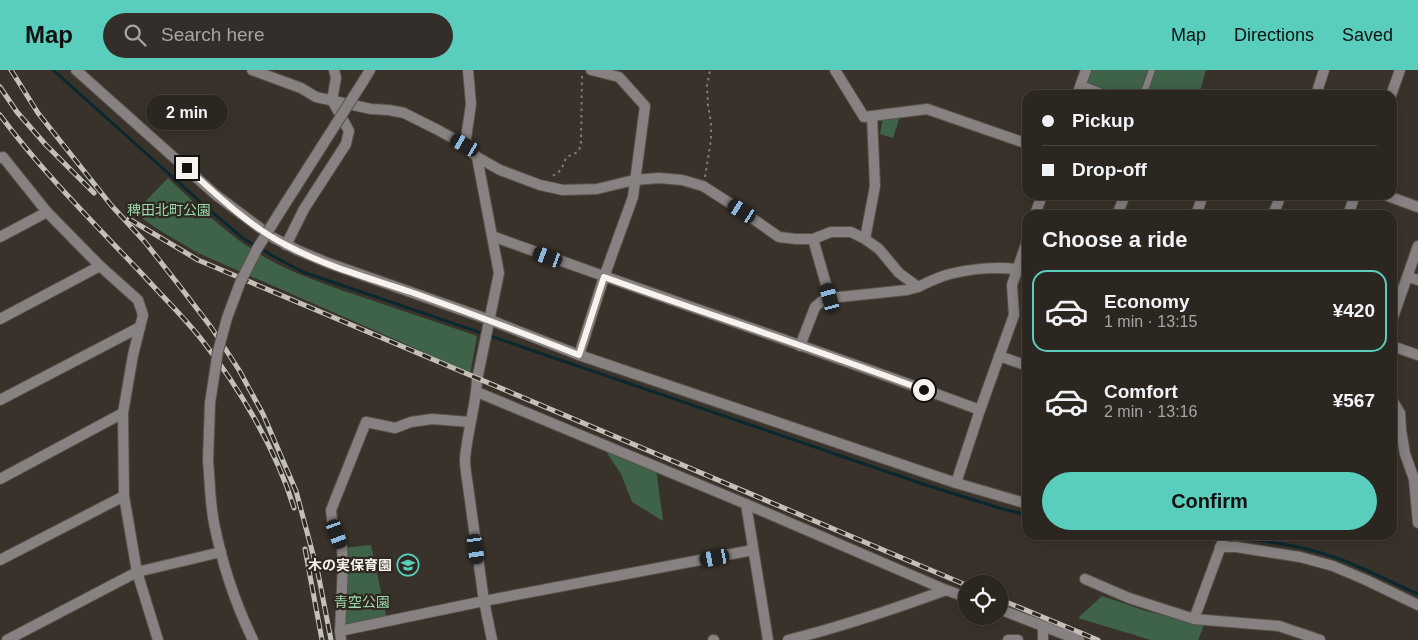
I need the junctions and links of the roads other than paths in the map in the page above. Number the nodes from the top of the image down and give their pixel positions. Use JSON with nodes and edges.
{"nodes":[{"id":1,"x":76,"y":70,"type":"edge"},
{"id":2,"x":252,"y":70,"type":"edge"},
{"id":3,"x":334,"y":70,"type":"edge"},
{"id":4,"x":370,"y":70,"type":"edge"},
{"id":5,"x":468,"y":70,"type":"edge"},
{"id":6,"x":591,"y":70,"type":"edge"},
{"id":7,"x":835,"y":70,"type":"edge"},
{"id":8,"x":1086,"y":70,"type":"edge"},
{"id":9,"x":1152,"y":70,"type":"edge"},
{"id":10,"x":1324,"y":70,"type":"edge"},
{"id":11,"x":1400,"y":70,"type":"edge"},
{"id":12,"x":1079,"y":90,"type":"edge"},
{"id":13,"x":1145,"y":90,"type":"edge"},
{"id":14,"x":1318,"y":90,"type":"edge"},
{"id":15,"x":1393,"y":90,"type":"edge"},
{"id":16,"x":332,"y":100,"type":"junction"},
{"id":17,"x":872,"y":116,"type":"junction"},
{"id":18,"x":1022,"y":142,"type":"edge"},
{"id":19,"x":465,"y":145,"type":"junction"},
{"id":20,"x":477,"y":157,"type":"junction"},
{"id":21,"x":0,"y":158,"type":"edge"},
{"id":22,"x":634,"y":180,"type":"junction"},
{"id":23,"x":1397,"y":200,"type":"edge"},
{"id":24,"x":1418,"y":207,"type":"edge"},
{"id":25,"x":47,"y":212,"type":"junction"},
{"id":26,"x":492,"y":236,"type":"junction"},
{"id":27,"x":0,"y":237,"type":"edge"},
{"id":28,"x":813,"y":238,"type":"junction"},
{"id":29,"x":864,"y":239,"type":"junction"},
{"id":30,"x":286,"y":245,"type":"junction"},
{"id":31,"x":1418,"y":246,"type":"edge"},
{"id":32,"x":1022,"y":254,"type":"edge"},
{"id":33,"x":100,"y":266,"type":"junction"},
{"id":34,"x":1017,"y":268,"type":"junction"},
{"id":35,"x":1022,"y":270,"type":"edge"},
{"id":36,"x":1408,"y":276,"type":"junction"},
{"id":37,"x":604,"y":277,"type":"junction"},
{"id":38,"x":1418,"y":280,"type":"edge"},
{"id":39,"x":918,"y":287,"type":"junction"},
{"id":40,"x":830,"y":298,"type":"junction"},
{"id":41,"x":1397,"y":306,"type":"edge"},
{"id":42,"x":0,"y":319,"type":"edge"},
{"id":43,"x":489,"y":323,"type":"junction"},
{"id":44,"x":140,"y":327,"type":"junction"},
{"id":45,"x":800,"y":346,"type":"junction"},
{"id":46,"x":1397,"y":348,"type":"edge"},
{"id":47,"x":579,"y":355,"type":"junction"},
{"id":48,"x":1418,"y":355,"type":"edge"},
{"id":49,"x":999,"y":356,"type":"junction"},
{"id":50,"x":1022,"y":364,"type":"edge"},
{"id":51,"x":477,"y":392,"type":"junction"},
{"id":52,"x":0,"y":400,"type":"edge"},
{"id":53,"x":1397,"y":408,"type":"edge"},
{"id":54,"x":980,"y":410,"type":"junction"},
{"id":55,"x":123,"y":414,"type":"junction"},
{"id":56,"x":470,"y":422,"type":"junction"},
{"id":57,"x":0,"y":479,"type":"edge"},
{"id":58,"x":956,"y":483,"type":"junction"},
{"id":59,"x":124,"y":496,"type":"junction"},
{"id":60,"x":1022,"y":502,"type":"edge"},
{"id":61,"x":746,"y":504,"type":"junction"},
{"id":62,"x":1418,"y":523,"type":"edge"},
{"id":63,"x":1222,"y":542,"type":"edge"},
{"id":64,"x":753,"y":550,"type":"junction"},
{"id":65,"x":221,"y":552,"type":"junction"},
{"id":66,"x":0,"y":560,"type":"edge"},
{"id":67,"x":137,"y":572,"type":"junction"},
{"id":68,"x":1085,"y":579,"type":"dead end"},
{"id":69,"x":946,"y":590,"type":"junction"},
{"id":70,"x":958,"y":594,"type":"edge"},
{"id":71,"x":484,"y":600,"type":"junction"},
{"id":72,"x":1418,"y":606,"type":"edge"},
{"id":73,"x":1008,"y":612,"type":"edge"},
{"id":74,"x":1194,"y":619,"type":"junction"},
{"id":75,"x":1043,"y":626,"type":"junction"},
{"id":76,"x":341,"y":635,"type":"edge"},
{"id":77,"x":7,"y":640,"type":"edge"},
{"id":78,"x":158,"y":640,"type":"edge"},
{"id":79,"x":253,"y":640,"type":"edge"},
{"id":80,"x":492,"y":640,"type":"edge"},
{"id":81,"x":768,"y":640,"type":"edge"},
{"id":82,"x":788,"y":640,"type":"edge"},
{"id":83,"x":1008,"y":640,"type":"edge"},
{"id":84,"x":1018,"y":640,"type":"edge"},
{"id":85,"x":1043,"y":640,"type":"edge"},
{"id":86,"x":1079,"y":640,"type":"edge"},
{"id":87,"x":1320,"y":640,"type":"edge"}],
"edges":[{"from":1,"to":30,"type":"street"},
{"from":2,"to":16,"type":"street"},
{"from":3,"to":16,"type":"street"},
{"from":4,"to":65,"type":"street","bridge":true},
{"from":5,"to":19,"type":"street"},
{"from":6,"to":22,"type":"street"},
{"from":7,"to":17,"type":"street"},
{"from":8,"to":12,"type":"street"},
{"from":9,"to":13,"type":"lane"},
{"from":10,"to":14,"type":"street"},
{"from":11,"to":15,"type":"street"},
{"from":16,"to":19,"type":"street"},
{"from":16,"to":30,"type":"street"},
{"from":17,"to":18,"type":"street"},
{"from":17,"to":29,"type":"street"},
{"from":19,"to":20,"type":"street"},
{"from":20,"to":22,"type":"street"},
{"from":20,"to":26,"type":"street"},
{"from":21,"to":25,"type":"street"},
{"from":22,"to":28,"type":"street"},
{"from":22,"to":37,"type":"street"},
{"from":23,"to":24,"type":"street"},
{"from":25,"to":27,"type":"street"},
{"from":25,"to":33,"type":"street"},
{"from":26,"to":37,"type":"street"},
{"from":26,"to":43,"type":"street"},
{"from":28,"to":29,"type":"street"},
{"from":28,"to":40,"type":"street"},
{"from":29,"to":39,"type":"street"},
{"from":30,"to":43,"type":"street"},
{"from":31,"to":36,"type":"street"},
{"from":32,"to":34,"type":"street"},
{"from":33,"to":42,"type":"street"},
{"from":33,"to":44,"type":"street"},
{"from":34,"to":35,"type":"street"},
{"from":34,"to":39,"type":"street"},
{"from":34,"to":49,"type":"street"},
{"from":36,"to":38,"type":"street"},
{"from":36,"to":41,"type":"street"},
{"from":37,"to":45,"type":"street"},
{"from":37,"to":47,"type":"street"},
{"from":39,"to":40,"type":"street"},
{"from":40,"to":45,"type":"street"},
{"from":43,"to":47,"type":"street"},
{"from":43,"to":51,"type":"street"},
{"from":44,"to":52,"type":"street"},
{"from":44,"to":55,"type":"street"},
{"from":45,"to":54,"type":"street"},
{"from":46,"to":48,"type":"street"},
{"from":47,"to":58,"type":"street"},
{"from":49,"to":50,"type":"street"},
{"from":49,"to":54,"type":"street"},
{"from":51,"to":56,"type":"street"},
{"from":51,"to":61,"type":"street"},
{"from":53,"to":62,"type":"street"},
{"from":54,"to":58,"type":"street"},
{"from":55,"to":57,"type":"street"},
{"from":55,"to":59,"type":"street"},
{"from":56,"to":71,"type":"street"},
{"from":56,"to":76,"type":"street"},
{"from":58,"to":60,"type":"street"},
{"from":59,"to":66,"type":"street"},
{"from":59,"to":67,"type":"street"},
{"from":61,"to":64,"type":"street"},
{"from":61,"to":69,"type":"street"},
{"from":63,"to":72,"type":"street"},
{"from":63,"to":74,"type":"street"},
{"from":64,"to":71,"type":"street"},
{"from":64,"to":81,"type":"street"},
{"from":65,"to":67,"type":"street"},
{"from":65,"to":79,"type":"street"},
{"from":67,"to":77,"type":"street"},
{"from":67,"to":78,"type":"street"},
{"from":68,"to":74,"type":"street"},
{"from":69,"to":70,"type":"street"},
{"from":69,"to":82,"type":"street"},
{"from":71,"to":76,"type":"street"},
{"from":71,"to":80,"type":"street"},
{"from":73,"to":75,"type":"street"},
{"from":74,"to":87,"type":"street"},
{"from":75,"to":85,"type":"street"},
{"from":75,"to":86,"type":"street"},
{"from":83,"to":84,"type":"street"}]}
